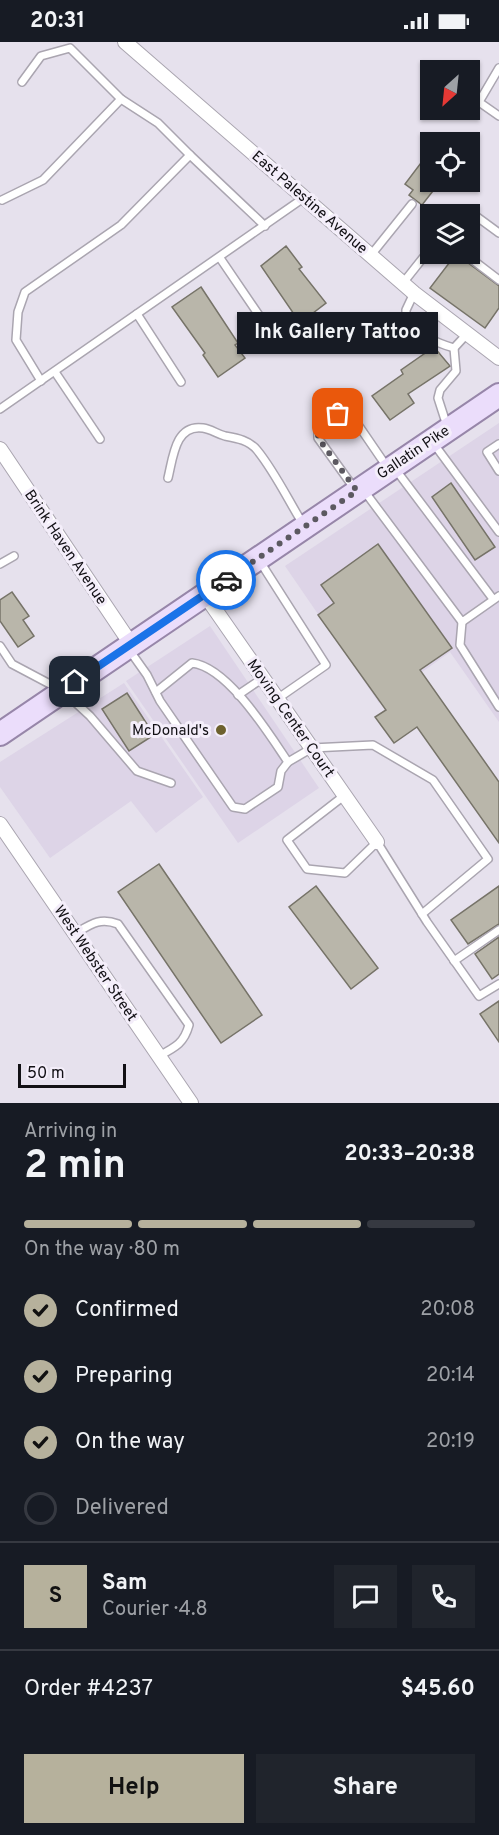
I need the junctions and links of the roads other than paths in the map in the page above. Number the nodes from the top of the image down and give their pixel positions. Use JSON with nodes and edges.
{"nodes":[{"id":1,"x":125,"y":42,"type":"edge"},
{"id":2,"x":499,"y":68,"type":"edge"},
{"id":3,"x":22,"y":82,"type":"dead end"},
{"id":4,"x":121,"y":99,"type":"junction"},
{"id":5,"x":499,"y":116,"type":"edge"},
{"id":6,"x":190,"y":154,"type":"junction"},
{"id":7,"x":305,"y":197,"type":"junction"},
{"id":8,"x":2,"y":200,"type":"dead end"},
{"id":9,"x":412,"y":204,"type":"dead end"},
{"id":10,"x":480,"y":219,"type":"edge"},
{"id":11,"x":265,"y":226,"type":"junction"},
{"id":12,"x":499,"y":233,"type":"edge"},
{"id":13,"x":371,"y":255,"type":"junction"},
{"id":14,"x":220,"y":258,"type":"junction"},
{"id":15,"x":420,"y":262,"type":"edge"},
{"id":16,"x":478,"y":264,"type":"edge"},
{"id":17,"x":499,"y":280,"type":"edge"},
{"id":18,"x":403,"y":283,"type":"junction"},
{"id":19,"x":414,"y":293,"type":"junction"},
{"id":20,"x":137,"y":314,"type":"junction"},
{"id":21,"x":267,"y":327,"type":"dead end"},
{"id":22,"x":466,"y":335,"type":"junction"},
{"id":23,"x":454,"y":348,"type":"junction"},
{"id":24,"x":499,"y":358,"type":"edge"},
{"id":25,"x":55,"y":372,"type":"junction"},
{"id":26,"x":41,"y":381,"type":"junction"},
{"id":27,"x":181,"y":382,"type":"dead end"},
{"id":28,"x":499,"y":395,"type":"edge"},
{"id":29,"x":0,"y":409,"type":"edge"},
{"id":30,"x":440,"y":434,"type":"junction"},
{"id":31,"x":100,"y":439,"type":"dead end"},
{"id":32,"x":499,"y":444,"type":"edge"},
{"id":33,"x":0,"y":449,"type":"edge"},
{"id":34,"x":391,"y":467,"type":"junction"},
{"id":35,"x":499,"y":471,"type":"edge"},
{"id":36,"x":168,"y":478,"type":"dead end"},
{"id":37,"x":359,"y":489,"type":"junction"},
{"id":38,"x":305,"y":526,"type":"junction"},
{"id":39,"x":499,"y":532,"type":"edge"},
{"id":40,"x":14,"y":556,"type":"dead end"},
{"id":41,"x":258,"y":558,"type":"junction"},
{"id":42,"x":0,"y":564,"type":"edge"},
{"id":43,"x":205,"y":595,"type":"junction"},
{"id":44,"x":496,"y":598,"type":"edge"},
{"id":45,"x":462,"y":622,"type":"junction"},
{"id":46,"x":0,"y":646,"type":"edge"},
{"id":47,"x":129,"y":646,"type":"junction"},
{"id":48,"x":263,"y":678,"type":"junction"},
{"id":49,"x":63,"y":691,"type":"junction"},
{"id":50,"x":156,"y":692,"type":"junction"},
{"id":51,"x":238,"y":695,"type":"junction"},
{"id":52,"x":277,"y":699,"type":"junction"},
{"id":53,"x":499,"y":707,"type":"edge"},
{"id":54,"x":5,"y":727,"type":"edge"},
{"id":55,"x":312,"y":748,"type":"junction"},
{"id":56,"x":288,"y":762,"type":"junction"},
{"id":57,"x":171,"y":783,"type":"dead end"},
{"id":58,"x":345,"y":795,"type":"junction"},
{"id":59,"x":0,"y":824,"type":"edge"},
{"id":60,"x":377,"y":842,"type":"junction"},
{"id":61,"x":422,"y":914,"type":"junction"},
{"id":62,"x":499,"y":930,"type":"edge"},
{"id":63,"x":76,"y":933,"type":"junction"},
{"id":64,"x":454,"y":961,"type":"junction"},
{"id":65,"x":499,"y":984,"type":"edge"},
{"id":66,"x":159,"y":1056,"type":"junction"},
{"id":67,"x":191,"y":1103,"type":"edge"}],
"edges":[{"from":1,"to":7,"type":"street","name":"East Palestine Avenue"},
{"from":2,"to":5,"type":"lane"},
{"from":3,"to":4,"type":"lane"},
{"from":4,"to":6,"type":"lane"},
{"from":4,"to":8,"type":"lane"},
{"from":6,"to":11,"type":"lane"},
{"from":6,"to":26,"type":"lane"},
{"from":7,"to":11,"type":"lane"},
{"from":7,"to":13,"type":"street","name":"East Palestine Avenue"},
{"from":9,"to":13,"type":"lane"},
{"from":10,"to":12,"type":"lane"},
{"from":11,"to":14,"type":"lane"},
{"from":13,"to":18,"type":"street","name":"East Palestine Avenue"},
{"from":14,"to":20,"type":"lane"},
{"from":14,"to":21,"type":"lane"},
{"from":15,"to":18,"type":"lane"},
{"from":16,"to":17,"type":"lane"},
{"from":18,"to":19,"type":"street","name":"East Palestine Avenue"},
{"from":19,"to":22,"type":"street","name":"East Palestine Avenue"},
{"from":19,"to":23,"type":"lane"},
{"from":20,"to":25,"type":"lane"},
{"from":20,"to":27,"type":"lane"},
{"from":22,"to":23,"type":"lane"},
{"from":22,"to":24,"type":"street","name":"East Palestine Avenue"},
{"from":23,"to":30,"type":"lane"},
{"from":25,"to":26,"type":"lane"},
{"from":25,"to":31,"type":"lane"},
{"from":26,"to":29,"type":"lane"},
{"from":28,"to":30,"type":"main road","name":"Gallatin Pike"},
{"from":30,"to":34,"type":"main road","name":"Gallatin Pike"},
{"from":30,"to":39,"type":"lane"},
{"from":32,"to":35,"type":"lane"},
{"from":33,"to":47,"type":"street","name":"Brink Haven Avenue"},
{"from":34,"to":37,"type":"main road","name":"Gallatin Pike"},
{"from":34,"to":37,"type":"lane"},
{"from":34,"to":44,"type":"lane"},
{"from":36,"to":38,"type":"lane"},
{"from":37,"to":38,"type":"main road","name":"Gallatin Pike"},
{"from":37,"to":45,"type":"lane"},
{"from":38,"to":41,"type":"main road","name":"Gallatin Pike"},
{"from":40,"to":42,"type":"lane"},
{"from":41,"to":43,"type":"main road","name":"Gallatin Pike"},
{"from":41,"to":52,"type":"lane"},
{"from":43,"to":47,"type":"main road","name":"Gallatin Pike"},
{"from":43,"to":48,"type":"street","name":"Moving Center Court"},
{"from":44,"to":45,"type":"lane"},
{"from":45,"to":53,"type":"lane"},
{"from":46,"to":49,"type":"lane"},
{"from":47,"to":49,"type":"main road","name":"Gallatin Pike"},
{"from":47,"to":50,"type":"lane"},
{"from":48,"to":51,"type":"lane"},
{"from":48,"to":52,"type":"street","name":"Moving Center Court"},
{"from":49,"to":54,"type":"main road","name":"Gallatin Pike"},
{"from":49,"to":57,"type":"lane"},
{"from":50,"to":51,"type":"lane"},
{"from":50,"to":56,"type":"lane"},
{"from":51,"to":56,"type":"lane"},
{"from":52,"to":55,"type":"street","name":"Moving Center Court"},
{"from":55,"to":56,"type":"lane"},
{"from":55,"to":58,"type":"street","name":"Moving Center Court"},
{"from":55,"to":61,"type":"lane"},
{"from":58,"to":60,"type":"street","name":"Moving Center Court"},
{"from":58,"to":60,"type":"lane"},
{"from":59,"to":63,"type":"street","name":"West Webster Street"},
{"from":60,"to":61,"type":"lane"},
{"from":61,"to":64,"type":"lane"},
{"from":62,"to":64,"type":"lane"},
{"from":63,"to":66,"type":"street","name":"West Webster Street"},
{"from":63,"to":66,"type":"lane"},
{"from":64,"to":65,"type":"lane"},
{"from":66,"to":67,"type":"street","name":"West Webster Street"}]}
